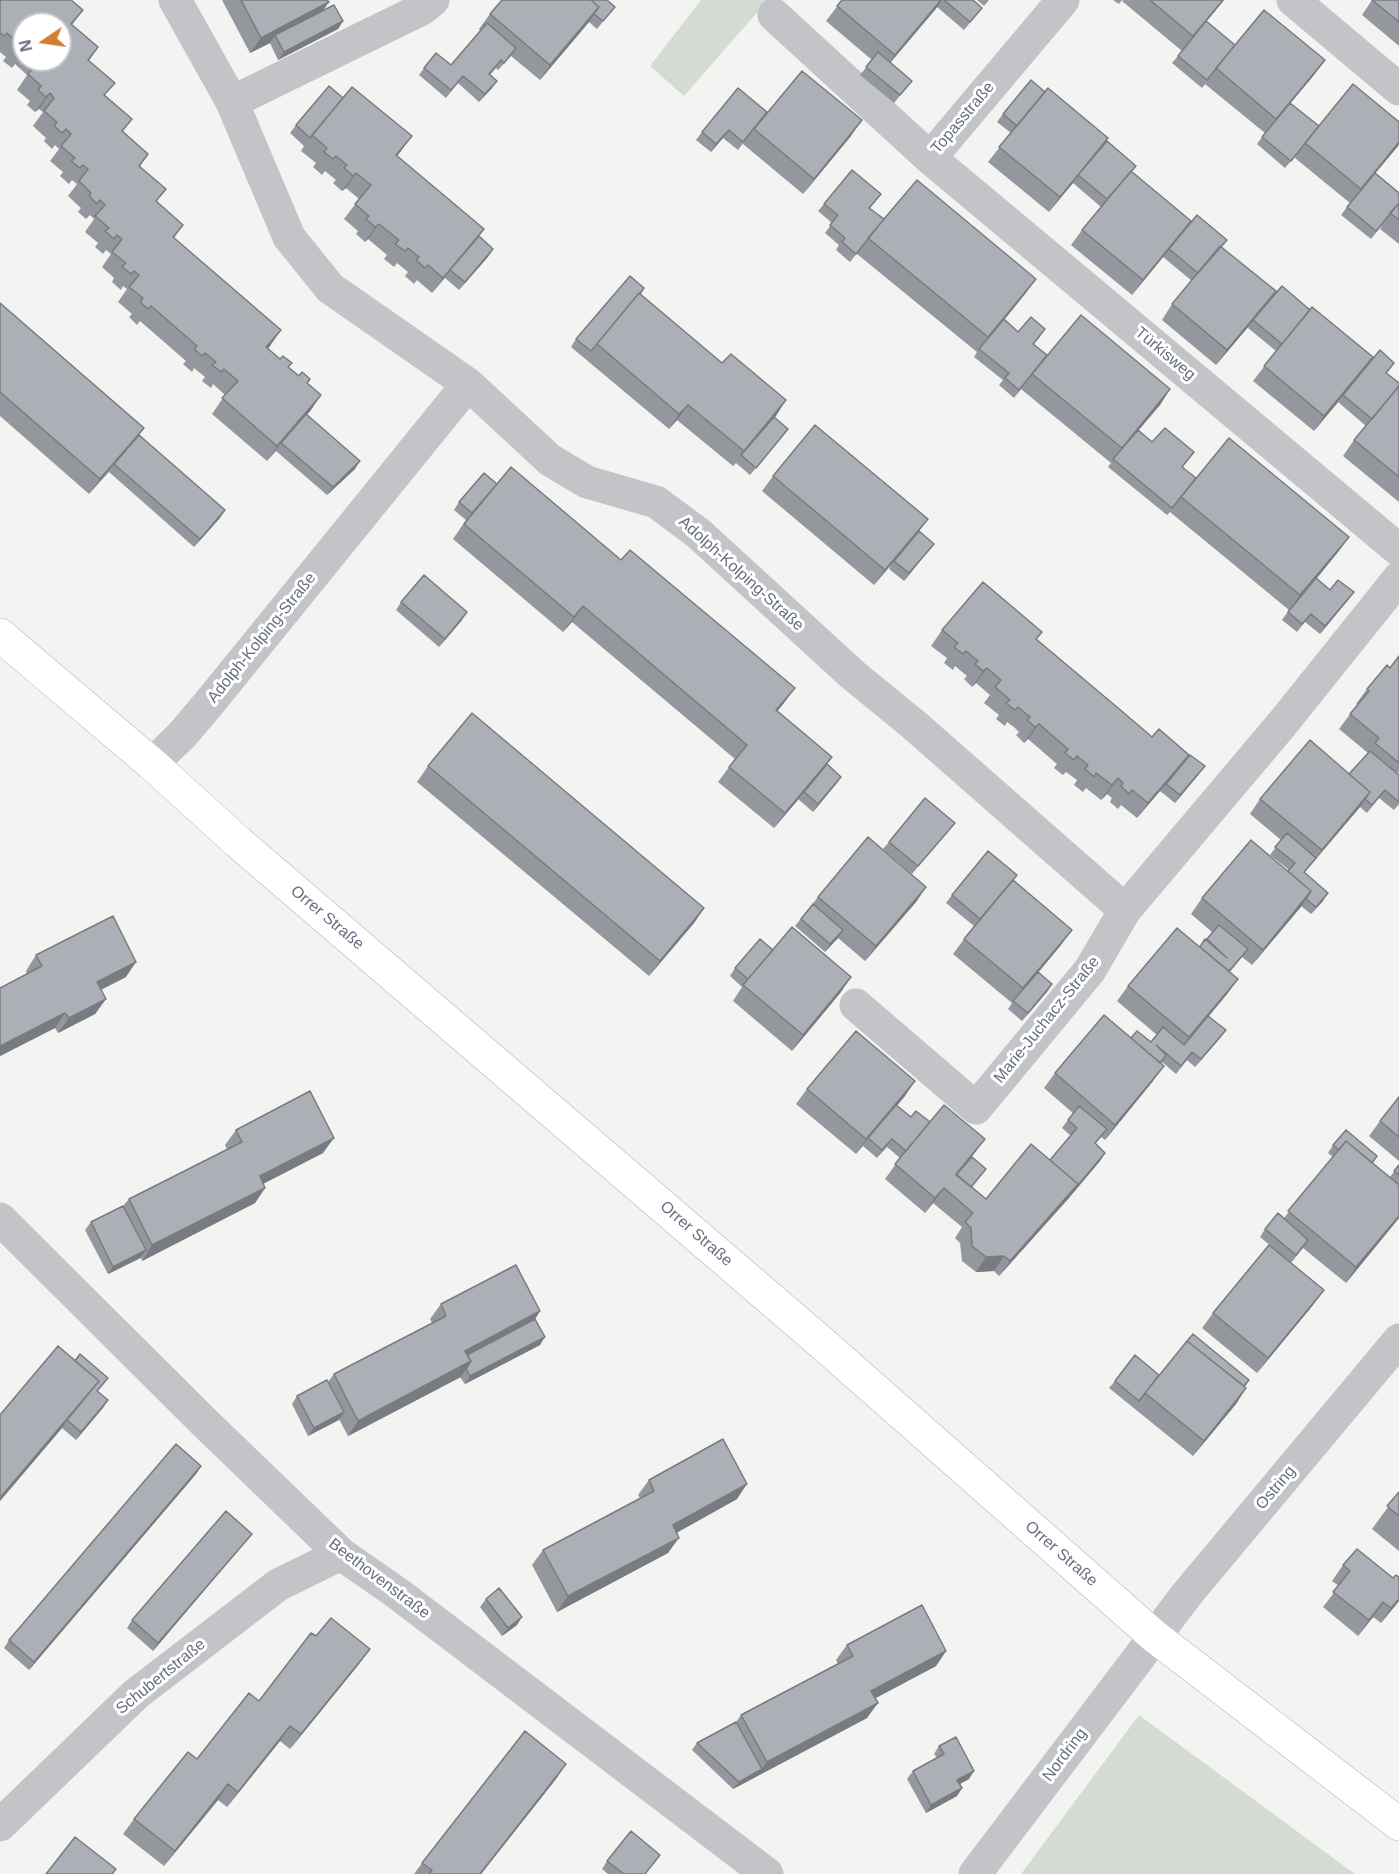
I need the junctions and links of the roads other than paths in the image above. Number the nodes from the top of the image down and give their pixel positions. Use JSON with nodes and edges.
{"nodes":[{"id":1,"x":175,"y":0,"type":"edge"},
{"id":2,"x":434,"y":0,"type":"edge"},
{"id":3,"x":1063,"y":0,"type":"edge"},
{"id":4,"x":1293,"y":0,"type":"edge"},
{"id":5,"x":774,"y":15,"type":"dead end"},
{"id":6,"x":1399,"y":89,"type":"edge"},
{"id":7,"x":232,"y":102,"type":"junction"},
{"id":8,"x":930,"y":158,"type":"junction"},
{"id":9,"x":468,"y":384,"type":"junction"},
{"id":10,"x":1399,"y":550,"type":"edge"},
{"id":11,"x":1399,"y":578,"type":"edge"},
{"id":12,"x":0,"y":635,"type":"edge"},
{"id":13,"x":152,"y":764,"type":"junction"},
{"id":14,"x":1125,"y":910,"type":"junction"},
{"id":15,"x":856,"y":1005,"type":"dead end"},
{"id":16,"x":0,"y":1219,"type":"edge"},
{"id":17,"x":1395,"y":1351,"type":"edge"},
{"id":18,"x":341,"y":1554,"type":"junction"},
{"id":19,"x":1154,"y":1636,"type":"junction"},
{"id":20,"x":1399,"y":1824,"type":"edge"},
{"id":21,"x":0,"y":1825,"type":"edge"},
{"id":22,"x":767,"y":1874,"type":"edge"},
{"id":23,"x":975,"y":1874,"type":"edge"}],
"edges":[{"from":1,"to":7,"type":"street"},
{"from":2,"to":7,"type":"street"},
{"from":3,"to":8,"type":"street","name":"Topasstraße"},
{"from":4,"to":6,"type":"street"},
{"from":5,"to":8,"type":"street","name":"Topasstraße"},
{"from":7,"to":9,"type":"street"},
{"from":8,"to":10,"type":"street","name":"Türkisweg"},
{"from":9,"to":13,"type":"street","name":"Adolph-Kolping-Straße"},
{"from":9,"to":14,"type":"street","name":"Adolph-Kolping-Straße"},
{"from":11,"to":14,"type":"street","name":"Marie-Juchacz-Straße"},
{"from":12,"to":13,"type":"street","name":"Orrer Straße"},
{"from":13,"to":19,"type":"street","name":"Orrer Straße"},
{"from":14,"to":15,"type":"street","name":"Marie-Juchacz-Straße"},
{"from":16,"to":18,"type":"street","name":"Beethovenstraße"},
{"from":17,"to":19,"type":"street","name":"Ostring"},
{"from":18,"to":21,"type":"street","name":"Schubertstraße"},
{"from":18,"to":22,"type":"street","name":"Beethovenstraße"},
{"from":19,"to":20,"type":"street","name":"Orrer Straße"},
{"from":19,"to":23,"type":"street","name":"Nordring"}]}
